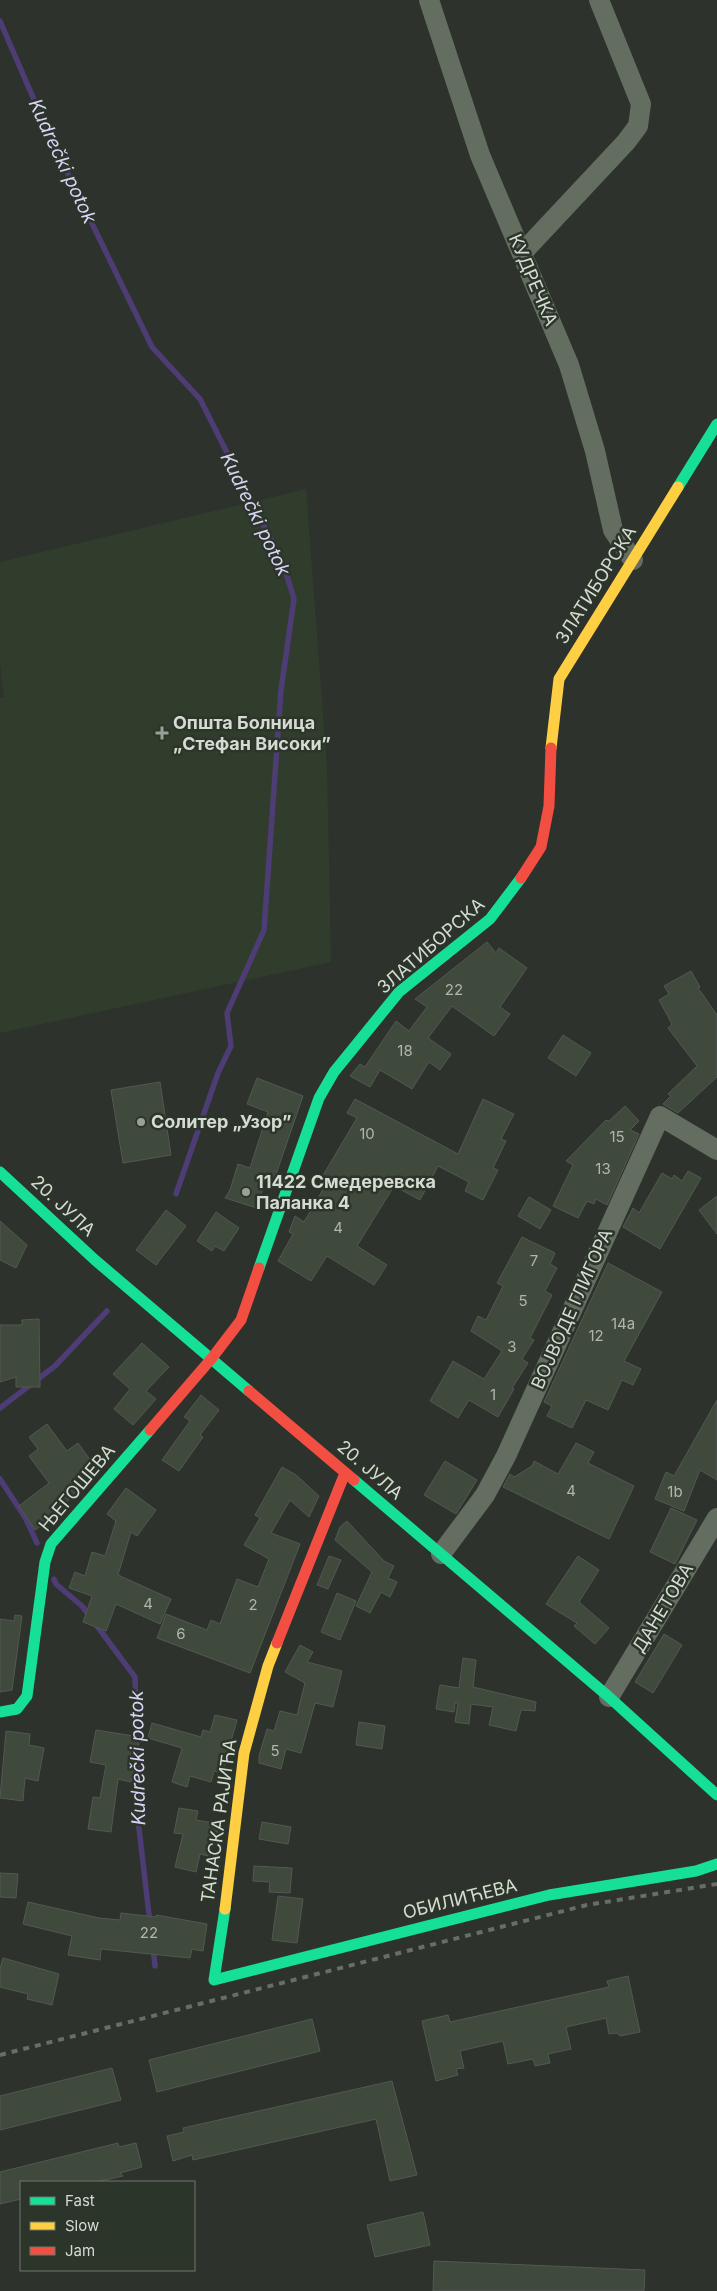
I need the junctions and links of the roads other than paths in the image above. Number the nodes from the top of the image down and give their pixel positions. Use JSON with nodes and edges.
{"nodes":[{"id":1,"x":429,"y":0,"type":"edge"},
{"id":2,"x":599,"y":0,"type":"edge"},
{"id":3,"x":523,"y":252,"type":"junction"},
{"id":4,"x":717,"y":424,"type":"edge"},
{"id":5,"x":633,"y":560,"type":"junction"},
{"id":6,"x":717,"y":1150,"type":"edge"},
{"id":7,"x":0,"y":1172,"type":"edge"},
{"id":8,"x":212,"y":1358,"type":"junction"},
{"id":9,"x":346,"y":1473,"type":"junction"},
{"id":10,"x":717,"y":1518,"type":"edge"},
{"id":11,"x":441,"y":1554,"type":"junction"},
{"id":12,"x":609,"y":1697,"type":"junction"},
{"id":13,"x":0,"y":1712,"type":"edge"},
{"id":14,"x":717,"y":1795,"type":"edge"},
{"id":15,"x":717,"y":1864,"type":"edge"},
{"id":16,"x":214,"y":1980,"type":"joint"}],
"edges":[{"from":1,"to":3,"type":"street","name":"КУДРЕЧКА"},
{"from":2,"to":3,"type":"street"},
{"from":3,"to":5,"type":"street","name":"КУДРЕЧКА"},
{"from":4,"to":5,"type":"street","name":"ЗЛАТИБОРСКА"},
{"from":5,"to":8,"type":"street","name":"ЗЛАТИБОРСКА"},
{"from":6,"to":11,"type":"street","name":"ВОЈВОДЕ ГЛИГОРА"},
{"from":7,"to":8,"type":"street","name":"20. ЈУЛА"},
{"from":8,"to":9,"type":"street","name":"20. ЈУЛА"},
{"from":8,"to":13,"type":"street","name":"ЊЕГОШЕВА"},
{"from":9,"to":11,"type":"street","name":"20. ЈУЛА"},
{"from":9,"to":16,"type":"street","name":"ТАНАСКА РАЈИЋА"},
{"from":10,"to":12,"type":"street","name":"ДАНЕТОВА"},
{"from":11,"to":12,"type":"street","name":"20. ЈУЛА"},
{"from":12,"to":14,"type":"street","name":"20. ЈУЛА"},
{"from":15,"to":16,"type":"street","name":"ОБИЛИЋЕВА"}]}
